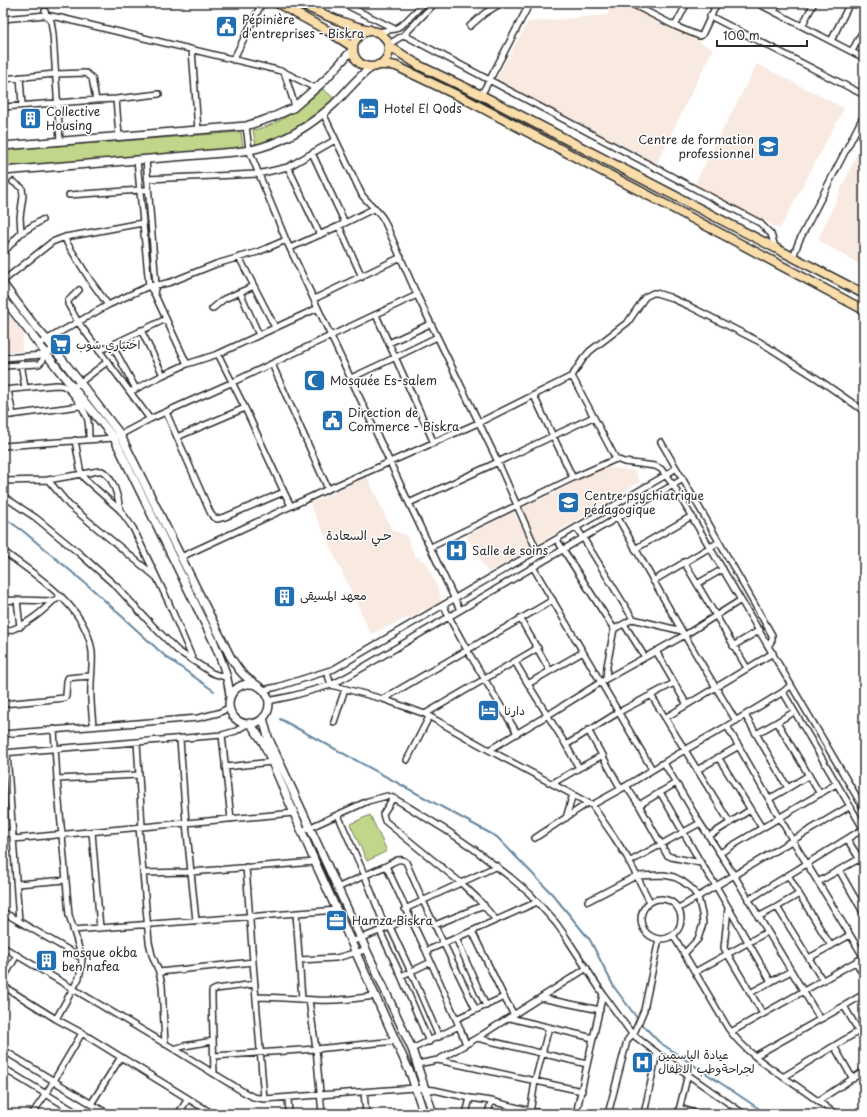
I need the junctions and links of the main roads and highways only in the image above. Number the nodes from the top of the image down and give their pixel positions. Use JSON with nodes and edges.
{"nodes":[{"id":1,"x":277,"y":3,"type":"edge"},
{"id":2,"x":298,"y":3,"type":"edge"},
{"id":3,"x":375,"y":31,"type":"junction"},
{"id":4,"x":389,"y":45,"type":"junction"},
{"id":5,"x":353,"y":48,"type":"junction"},
{"id":6,"x":375,"y":66,"type":"junction"},
{"id":7,"x":864,"y":294,"type":"edge"},
{"id":8,"x":864,"y":310,"type":"edge"}],
"edges":[{"from":1,"to":5,"type":"main road"},
{"from":2,"to":3,"type":"main road"},
{"from":3,"to":4,"type":"main road"},
{"from":3,"to":5,"type":"main road"},
{"from":4,"to":6,"type":"main road"},
{"from":4,"to":7,"type":"main road"},
{"from":5,"to":6,"type":"main road"},
{"from":6,"to":8,"type":"main road"}]}
